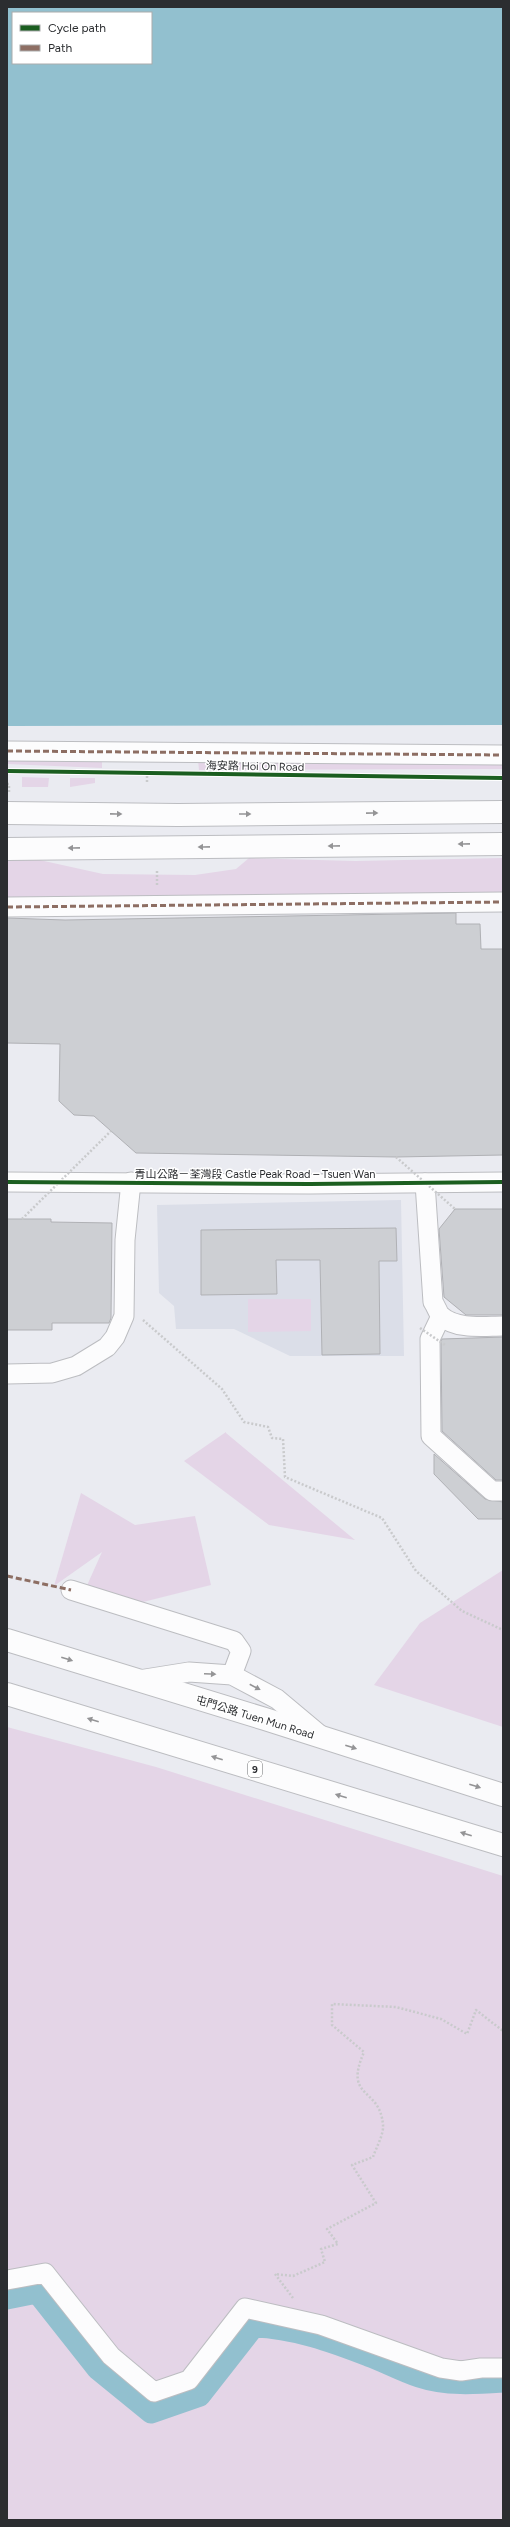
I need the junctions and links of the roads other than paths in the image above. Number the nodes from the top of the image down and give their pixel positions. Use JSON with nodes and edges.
{"nodes":[{"id":1,"x":7,"y":751,"type":"edge"},
{"id":2,"x":503,"y":754,"type":"edge"},
{"id":3,"x":503,"y":812,"type":"edge"},
{"id":4,"x":7,"y":813,"type":"edge"},
{"id":5,"x":503,"y":844,"type":"edge"},
{"id":6,"x":7,"y":849,"type":"edge"},
{"id":7,"x":503,"y":902,"type":"edge"},
{"id":8,"x":7,"y":907,"type":"edge"},
{"id":9,"x":7,"y":1182,"type":"edge"},
{"id":10,"x":131,"y":1182,"type":"junction"},
{"id":11,"x":503,"y":1182,"type":"edge"},
{"id":12,"x":426,"y":1183,"type":"junction"},
{"id":13,"x":441,"y":1316,"type":"junction"},
{"id":14,"x":503,"y":1326,"type":"edge"},
{"id":15,"x":7,"y":1374,"type":"edge"},
{"id":16,"x":503,"y":1491,"type":"edge"},
{"id":17,"x":71,"y":1590,"type":"dead end"},
{"id":18,"x":7,"y":1640,"type":"edge"},
{"id":19,"x":232,"y":1675,"type":"junction"},
{"id":20,"x":139,"y":1680,"type":"junction"},
{"id":21,"x":7,"y":1694,"type":"edge"},
{"id":22,"x":324,"y":1738,"type":"junction"},
{"id":23,"x":503,"y":1795,"type":"edge"},
{"id":24,"x":503,"y":1845,"type":"edge"},
{"id":25,"x":7,"y":2280,"type":"edge"},
{"id":26,"x":503,"y":2368,"type":"edge"}],
"edges":[{"from":1,"to":2,"type":"street"},
{"from":4,"to":3,"type":"main road","one_way":true},
{"from":5,"to":6,"type":"main road","one_way":true},
{"from":7,"to":8,"type":"street"},
{"from":9,"to":10,"type":"street","name":"青山公路－荃灣段 Castle Peak Road – Tsuen Wan"},
{"from":10,"to":12,"type":"street","name":"青山公路－荃灣段 Castle Peak Road – Tsuen Wan"},
{"from":10,"to":15,"type":"street"},
{"from":11,"to":12,"type":"street","name":"青山公路－荃灣段 Castle Peak Road – Tsuen Wan"},
{"from":12,"to":13,"type":"street"},
{"from":13,"to":14,"type":"street"},
{"from":13,"to":16,"type":"street"},
{"from":17,"to":19,"type":"street"},
{"from":18,"to":20,"type":"main road","name":"屯門公路 Tuen Mun Road","one_way":true},
{"from":20,"to":19,"type":"street","one_way":true},
{"from":19,"to":22,"type":"street","one_way":true},
{"from":20,"to":22,"type":"main road","name":"屯門公路 Tuen Mun Road"},
{"from":24,"to":21,"type":"main road","number":"9","one_way":true},
{"from":22,"to":23,"type":"main road","name":"屯門公路 Tuen Mun Road","one_way":true},
{"from":25,"to":26,"type":"street"}]}
